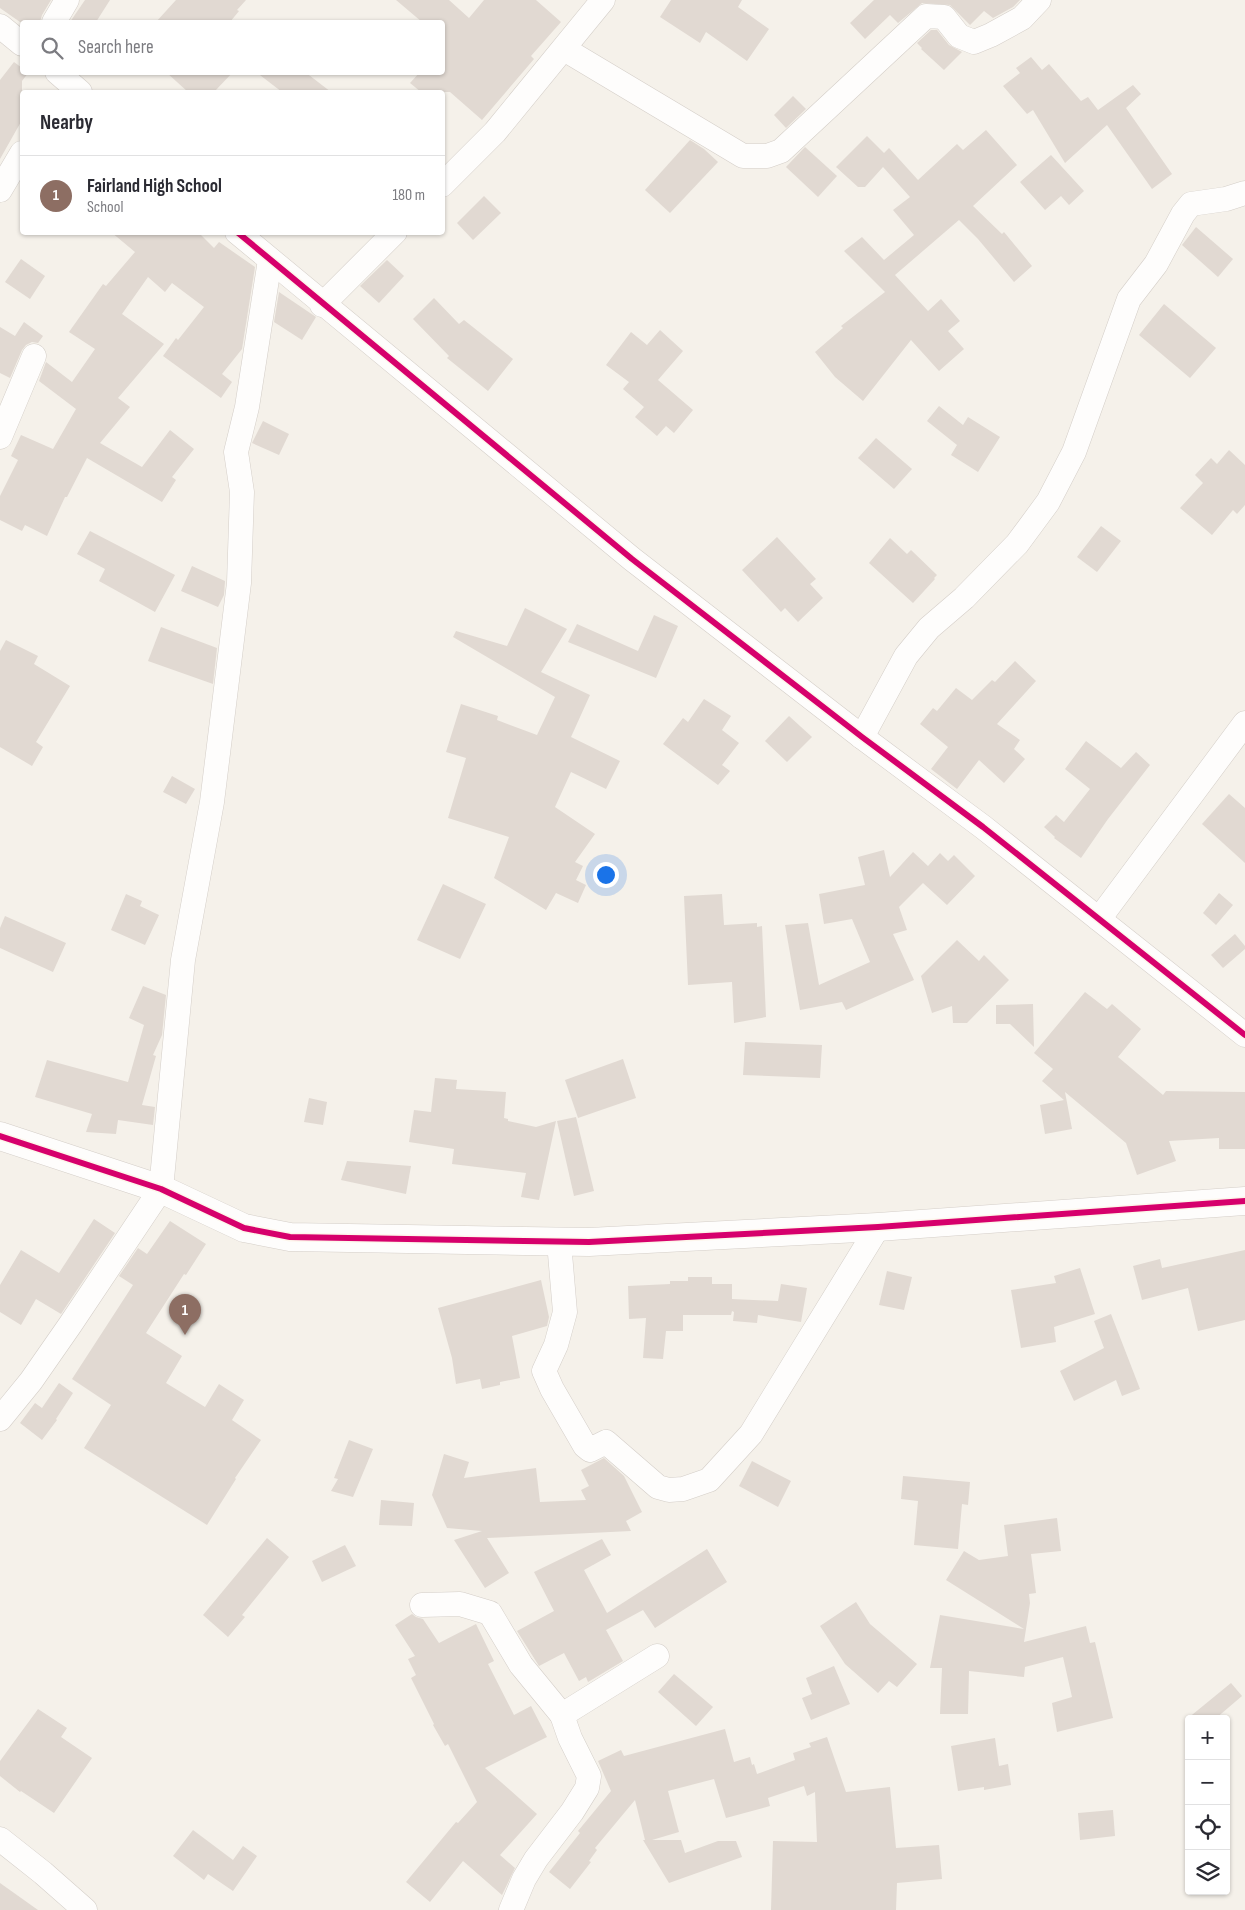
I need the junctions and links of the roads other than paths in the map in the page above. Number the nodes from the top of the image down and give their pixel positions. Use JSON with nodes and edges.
{"nodes":[{"id":1,"x":67,"y":0,"type":"edge"},
{"id":2,"x":603,"y":0,"type":"edge"},
{"id":3,"x":1039,"y":0,"type":"edge"},
{"id":4,"x":55,"y":20,"type":"edge"},
{"id":5,"x":0,"y":26,"type":"edge"},
{"id":6,"x":20,"y":42,"type":"edge"},
{"id":7,"x":564,"y":49,"type":"junction"},
{"id":8,"x":20,"y":156,"type":"edge"},
{"id":9,"x":445,"y":182,"type":"edge"},
{"id":10,"x":0,"y":190,"type":"edge"},
{"id":11,"x":1245,"y":193,"type":"edge"},
{"id":12,"x":241,"y":235,"type":"edge"},
{"id":13,"x":392,"y":235,"type":"edge"},
{"id":14,"x":270,"y":260,"type":"junction"},
{"id":15,"x":322,"y":305,"type":"junction"},
{"id":16,"x":34,"y":356,"type":"dead end"},
{"id":17,"x":0,"y":437,"type":"edge"},
{"id":18,"x":1245,"y":723,"type":"edge"},
{"id":19,"x":862,"y":737,"type":"junction"},
{"id":20,"x":1099,"y":919,"type":"junction"},
{"id":21,"x":1245,"y":1035,"type":"edge"},
{"id":22,"x":0,"y":1136,"type":"edge"},
{"id":23,"x":161,"y":1188,"type":"junction"},
{"id":24,"x":1245,"y":1201,"type":"edge"},
{"id":25,"x":878,"y":1228,"type":"junction"},
{"id":26,"x":559,"y":1242,"type":"junction"},
{"id":27,"x":0,"y":1419,"type":"edge"},
{"id":28,"x":422,"y":1605,"type":"dead end"},
{"id":29,"x":657,"y":1656,"type":"dead end"},
{"id":30,"x":562,"y":1715,"type":"junction"},
{"id":31,"x":0,"y":1840,"type":"edge"},
{"id":32,"x":85,"y":1910,"type":"edge"},
{"id":33,"x":511,"y":1910,"type":"edge"}],
"edges":[{"from":1,"to":4,"type":"street"},
{"from":2,"to":7,"type":"street"},
{"from":3,"to":7,"type":"street"},
{"from":5,"to":6,"type":"street"},
{"from":7,"to":9,"type":"street"},
{"from":8,"to":10,"type":"street"},
{"from":11,"to":19,"type":"street"},
{"from":12,"to":14,"type":"street"},
{"from":13,"to":15,"type":"street"},
{"from":14,"to":15,"type":"street"},
{"from":14,"to":23,"type":"street"},
{"from":15,"to":19,"type":"street"},
{"from":16,"to":17,"type":"street"},
{"from":18,"to":20,"type":"street"},
{"from":19,"to":20,"type":"street"},
{"from":20,"to":21,"type":"street"},
{"from":22,"to":23,"type":"street"},
{"from":23,"to":26,"type":"street"},
{"from":23,"to":27,"type":"street"},
{"from":24,"to":25,"type":"street"},
{"from":25,"to":26,"type":"street"},
{"from":25,"to":26,"type":"street"},
{"from":28,"to":30,"type":"street"},
{"from":29,"to":30,"type":"street"},
{"from":30,"to":33,"type":"street"},
{"from":31,"to":32,"type":"street"}]}
